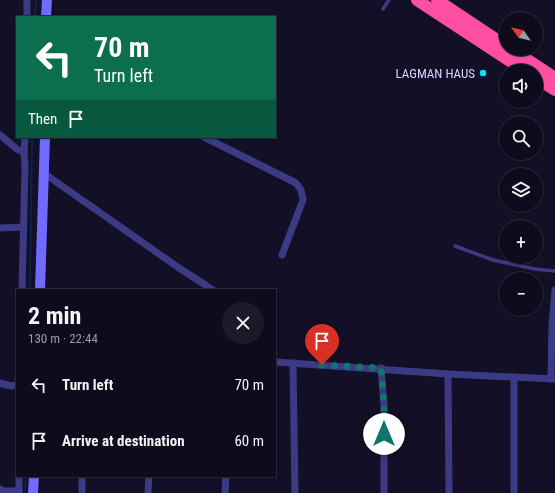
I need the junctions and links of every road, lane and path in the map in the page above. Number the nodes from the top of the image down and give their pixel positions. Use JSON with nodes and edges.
{"nodes":[{"id":1,"x":27,"y":0,"type":"edge"},
{"id":2,"x":47,"y":0,"type":"edge"},
{"id":3,"x":389,"y":0,"type":"edge"},
{"id":4,"x":417,"y":0,"type":"edge"},
{"id":5,"x":437,"y":0,"type":"edge"},
{"id":6,"x":383,"y":9,"type":"dead end"},
{"id":7,"x":27,"y":16,"type":"edge"},
{"id":8,"x":46,"y":16,"type":"edge"},
{"id":9,"x":499,"y":41,"type":"edge"},
{"id":10,"x":522,"y":56,"type":"edge"},
{"id":11,"x":514,"y":64,"type":"edge"},
{"id":12,"x":555,"y":78,"type":"edge"},
{"id":13,"x":543,"y":82,"type":"edge"},
{"id":14,"x":555,"y":90,"type":"edge"},
{"id":15,"x":0,"y":135,"type":"edge"},
{"id":16,"x":25,"y":138,"type":"edge"},
{"id":17,"x":45,"y":138,"type":"edge"},
{"id":18,"x":206,"y":138,"type":"edge"},
{"id":19,"x":24,"y":152,"type":"junction"},
{"id":20,"x":45,"y":174,"type":"junction"},
{"id":21,"x":23,"y":227,"type":"junction"},
{"id":22,"x":0,"y":228,"type":"edge"},
{"id":23,"x":455,"y":246,"type":"dead end"},
{"id":24,"x":282,"y":254,"type":"dead end"},
{"id":25,"x":555,"y":271,"type":"edge"},
{"id":26,"x":22,"y":289,"type":"edge"},
{"id":27,"x":40,"y":289,"type":"edge"},
{"id":28,"x":211,"y":289,"type":"edge"},
{"id":29,"x":555,"y":290,"type":"edge"},
{"id":30,"x":276,"y":362,"type":"edge"},
{"id":31,"x":293,"y":363,"type":"junction"},
{"id":32,"x":381,"y":368,"type":"junction"},
{"id":33,"x":448,"y":374,"type":"junction"},
{"id":34,"x":514,"y":377,"type":"junction"},
{"id":35,"x":553,"y":379,"type":"edge"},
{"id":36,"x":0,"y":383,"type":"edge"},
{"id":37,"x":16,"y":385,"type":"edge"},
{"id":38,"x":19,"y":477,"type":"edge"},
{"id":39,"x":34,"y":477,"type":"edge"},
{"id":40,"x":82,"y":477,"type":"edge"},
{"id":41,"x":149,"y":477,"type":"edge"},
{"id":42,"x":226,"y":477,"type":"edge"},
{"id":43,"x":0,"y":489,"type":"edge"},
{"id":44,"x":19,"y":492,"type":"edge"},
{"id":45,"x":34,"y":493,"type":"edge"},
{"id":46,"x":82,"y":493,"type":"edge"},
{"id":47,"x":148,"y":493,"type":"edge"},
{"id":48,"x":225,"y":493,"type":"edge"},
{"id":49,"x":295,"y":493,"type":"edge"},
{"id":50,"x":384,"y":493,"type":"edge"},
{"id":51,"x":449,"y":493,"type":"edge"},
{"id":52,"x":514,"y":493,"type":"edge"}],
"edges":[{"from":1,"to":7,"type":"street"},
{"from":2,"to":8,"type":"street"},
{"from":3,"to":6,"type":"lane"},
{"from":4,"to":11,"type":"highway"},
{"from":5,"to":9,"type":"highway"},
{"from":10,"to":12,"type":"highway"},
{"from":13,"to":14,"type":"highway"},
{"from":15,"to":19,"type":"street"},
{"from":16,"to":19,"type":"street"},
{"from":17,"to":20,"type":"street"},
{"from":18,"to":24,"type":"street"},
{"from":19,"to":21,"type":"street"},
{"from":20,"to":27,"type":"street"},
{"from":20,"to":28,"type":"street"},
{"from":21,"to":22,"type":"street"},
{"from":21,"to":26,"type":"street"},
{"from":23,"to":25,"type":"lane"},
{"from":29,"to":35,"type":"street"},
{"from":30,"to":31,"type":"street"},
{"from":31,"to":32,"type":"street"},
{"from":31,"to":49,"type":"street"},
{"from":32,"to":33,"type":"street"},
{"from":32,"to":50,"type":"street"},
{"from":33,"to":34,"type":"street"},
{"from":33,"to":51,"type":"street"},
{"from":34,"to":35,"type":"street"},
{"from":34,"to":52,"type":"street"},
{"from":36,"to":37,"type":"street"},
{"from":38,"to":44,"type":"street"},
{"from":39,"to":45,"type":"street"},
{"from":40,"to":46,"type":"street"},
{"from":41,"to":47,"type":"street"},
{"from":42,"to":48,"type":"street"},
{"from":43,"to":44,"type":"street"}]}
